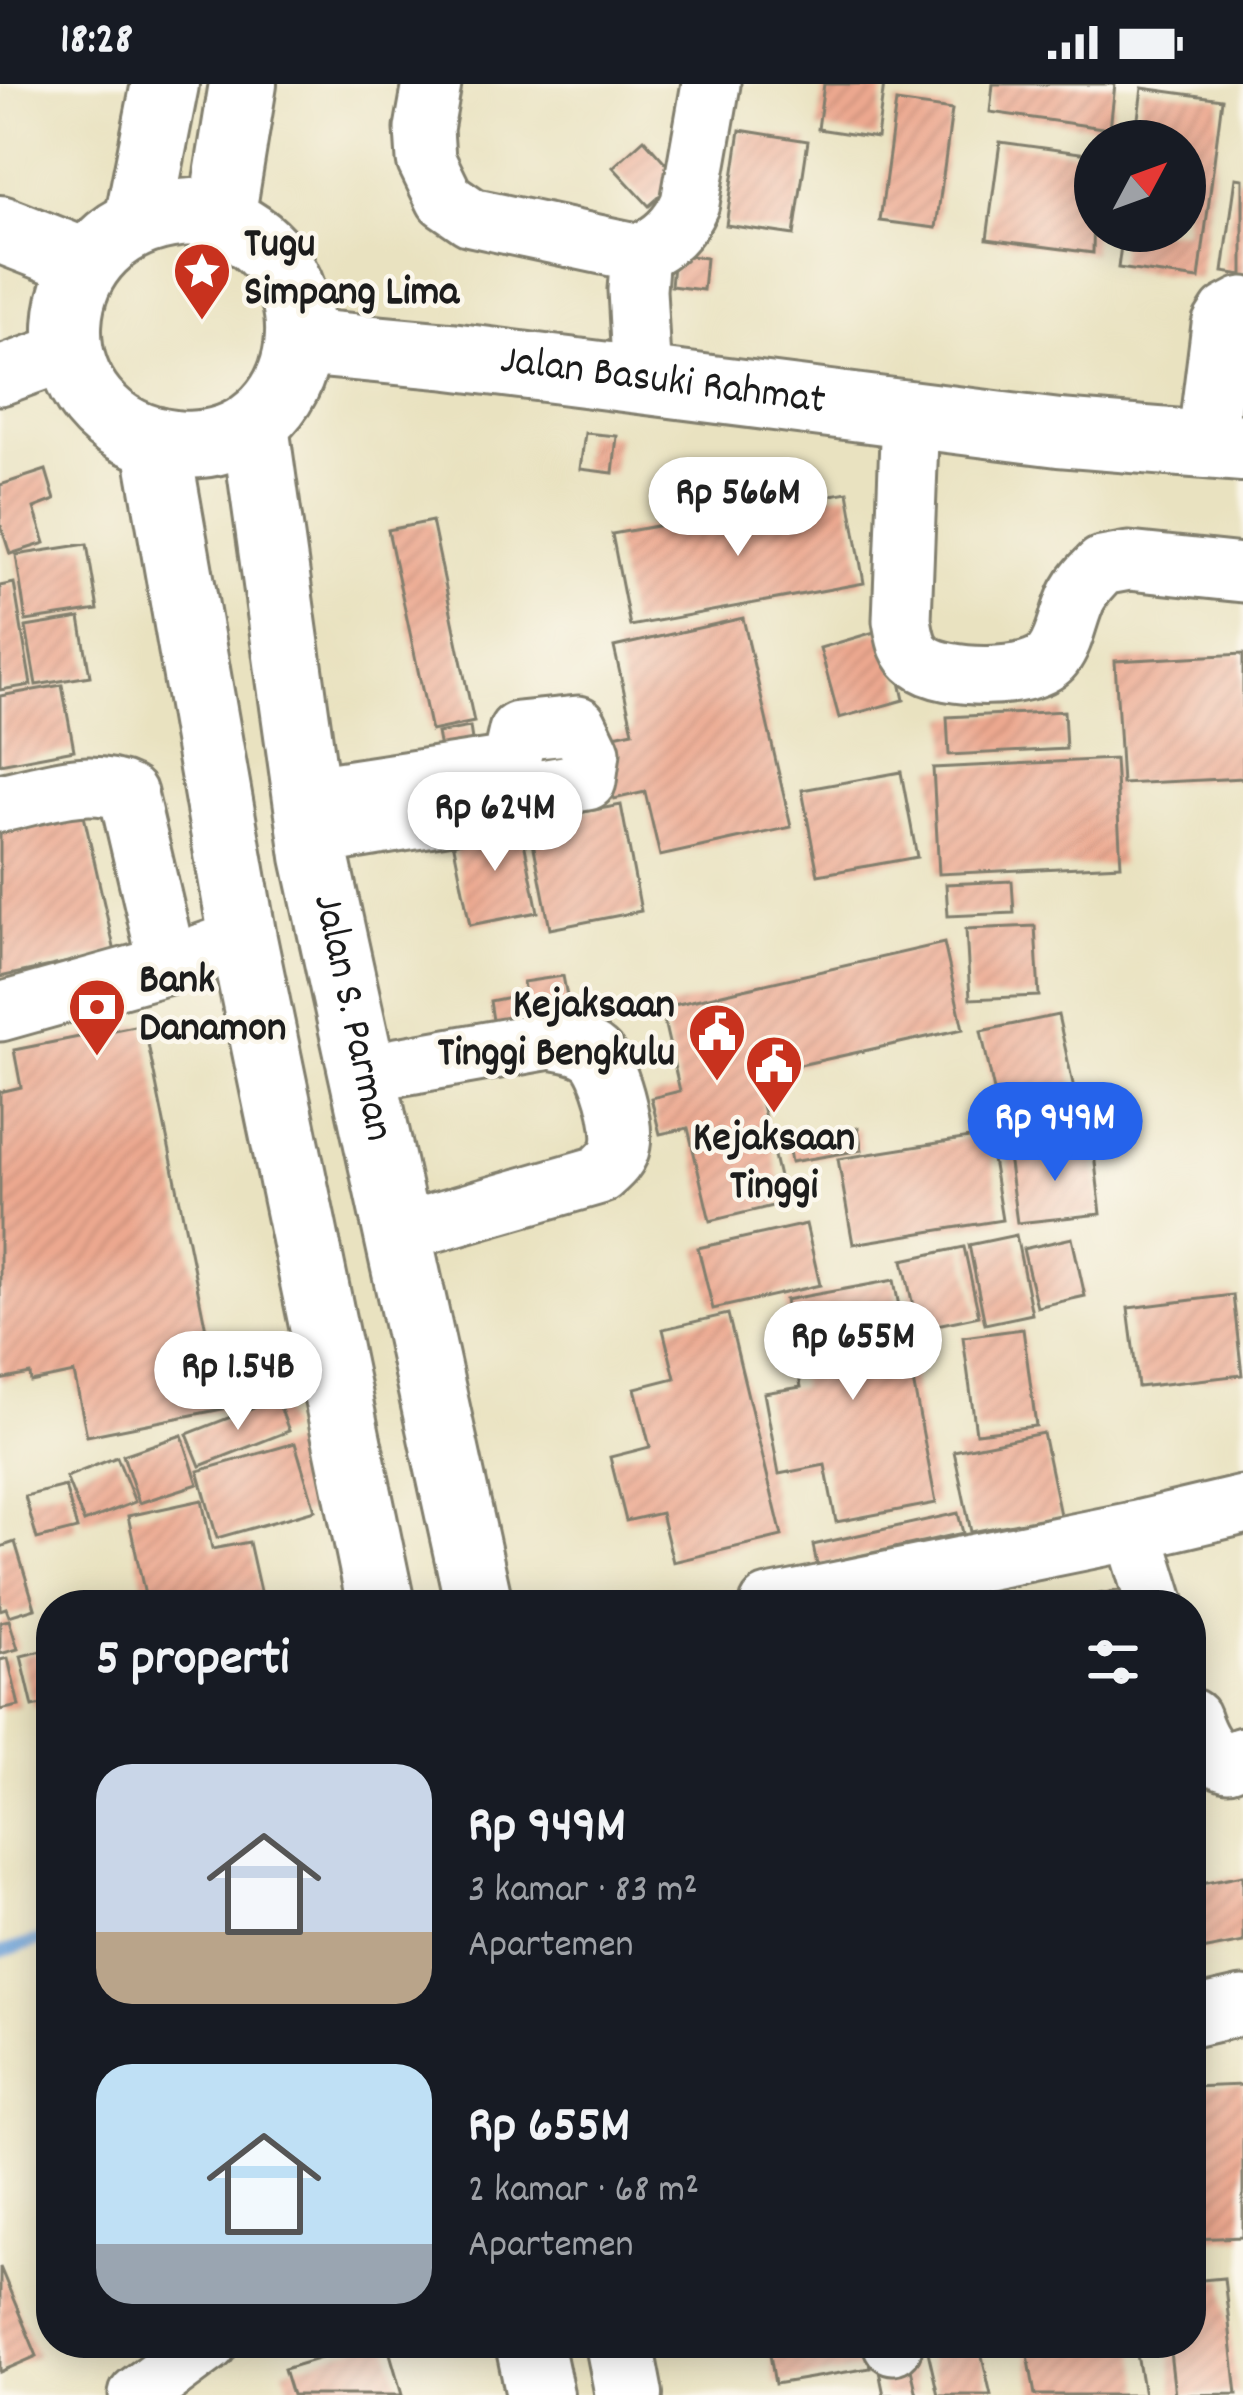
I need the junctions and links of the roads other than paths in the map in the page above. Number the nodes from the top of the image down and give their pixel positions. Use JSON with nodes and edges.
{"nodes":[{"id":1,"x":165,"y":84,"type":"edge"},
{"id":2,"x":243,"y":84,"type":"edge"},
{"id":3,"x":432,"y":84,"type":"edge"},
{"id":4,"x":711,"y":84,"type":"edge"},
{"id":5,"x":221,"y":219,"type":"junction"},
{"id":6,"x":138,"y":221,"type":"junction"},
{"id":7,"x":0,"y":229,"type":"edge"},
{"id":8,"x":640,"y":253,"type":"junction"},
{"id":9,"x":87,"y":263,"type":"junction"},
{"id":10,"x":1243,"y":307,"type":"edge"},
{"id":11,"x":299,"y":342,"type":"junction"},
{"id":12,"x":69,"y":351,"type":"junction"},
{"id":13,"x":1229,"y":373,"type":"edge"},
{"id":14,"x":0,"y":376,"type":"edge"},
{"id":15,"x":642,"y":382,"type":"junction"},
{"id":16,"x":910,"y":414,"type":"junction"},
{"id":17,"x":255,"y":427,"type":"junction"},
{"id":18,"x":156,"y":441,"type":"junction"},
{"id":19,"x":1225,"y":447,"type":"edge"},
{"id":20,"x":1243,"y":573,"type":"edge"},
{"id":21,"x":514,"y":779,"type":"dead end"},
{"id":22,"x":0,"y":803,"type":"edge"},
{"id":23,"x":310,"y":817,"type":"junction"},
{"id":24,"x":243,"y":939,"type":"junction"},
{"id":25,"x":168,"y":965,"type":"junction"},
{"id":26,"x":0,"y":1012,"type":"edge"},
{"id":27,"x":364,"y":1073,"type":"junction"},
{"id":28,"x":398,"y":1233,"type":"junction"},
{"id":29,"x":1243,"y":1505,"type":"edge"},
{"id":30,"x":1133,"y":1532,"type":"junction"},
{"id":31,"x":378,"y":1590,"type":"edge"},
{"id":32,"x":476,"y":1590,"type":"edge"},
{"id":33,"x":844,"y":1590,"type":"edge"},
{"id":34,"x":1151,"y":1590,"type":"edge"},
{"id":35,"x":1206,"y":1749,"type":"edge"},
{"id":36,"x":1243,"y":1756,"type":"edge"},
{"id":37,"x":1243,"y":2006,"type":"edge"},
{"id":38,"x":1206,"y":2015,"type":"edge"},
{"id":39,"x":188,"y":2358,"type":"edge"},
{"id":40,"x":532,"y":2358,"type":"edge"},
{"id":41,"x":622,"y":2358,"type":"edge"},
{"id":42,"x":138,"y":2395,"type":"edge"},
{"id":43,"x":540,"y":2395,"type":"edge"},
{"id":44,"x":629,"y":2395,"type":"edge"}],
"edges":[{"from":1,"to":6,"type":"main road"},
{"from":2,"to":5,"type":"main road"},
{"from":3,"to":8,"type":"street"},
{"from":4,"to":8,"type":"street"},
{"from":5,"to":6,"type":"main road"},
{"from":5,"to":11,"type":"main road"},
{"from":6,"to":9,"type":"main road"},
{"from":7,"to":9,"type":"main road"},
{"from":8,"to":15,"type":"street"},
{"from":9,"to":12,"type":"main road"},
{"from":10,"to":13,"type":"street"},
{"from":11,"to":15,"type":"main road","name":"Jalan Basuki Rahmat"},
{"from":11,"to":17,"type":"main road"},
{"from":12,"to":14,"type":"street"},
{"from":12,"to":18,"type":"main road"},
{"from":13,"to":19,"type":"street"},
{"from":15,"to":16,"type":"main road","name":"Jalan Basuki Rahmat"},
{"from":16,"to":19,"type":"main road","name":"Jalan Basuki Rahmat"},
{"from":16,"to":20,"type":"street"},
{"from":17,"to":18,"type":"main road"},
{"from":17,"to":23,"type":"main road","name":"Jalan S. Parman"},
{"from":18,"to":24,"type":"main road","name":"Jalan S. Parman"},
{"from":21,"to":23,"type":"street"},
{"from":22,"to":25,"type":"street"},
{"from":23,"to":27,"type":"main road","name":"Jalan S. Parman"},
{"from":24,"to":25,"type":"street"},
{"from":24,"to":31,"type":"main road","name":"Jalan S. Parman"},
{"from":25,"to":26,"type":"street"},
{"from":27,"to":28,"type":"main road","name":"Jalan S. Parman"},
{"from":27,"to":28,"type":"street"},
{"from":28,"to":32,"type":"main road","name":"Jalan S. Parman"},
{"from":29,"to":30,"type":"street"},
{"from":30,"to":33,"type":"street"},
{"from":30,"to":34,"type":"street"},
{"from":35,"to":36,"type":"street"},
{"from":37,"to":38,"type":"street"},
{"from":39,"to":42,"type":"street"},
{"from":40,"to":43,"type":"main road"},
{"from":41,"to":44,"type":"main road"}]}
